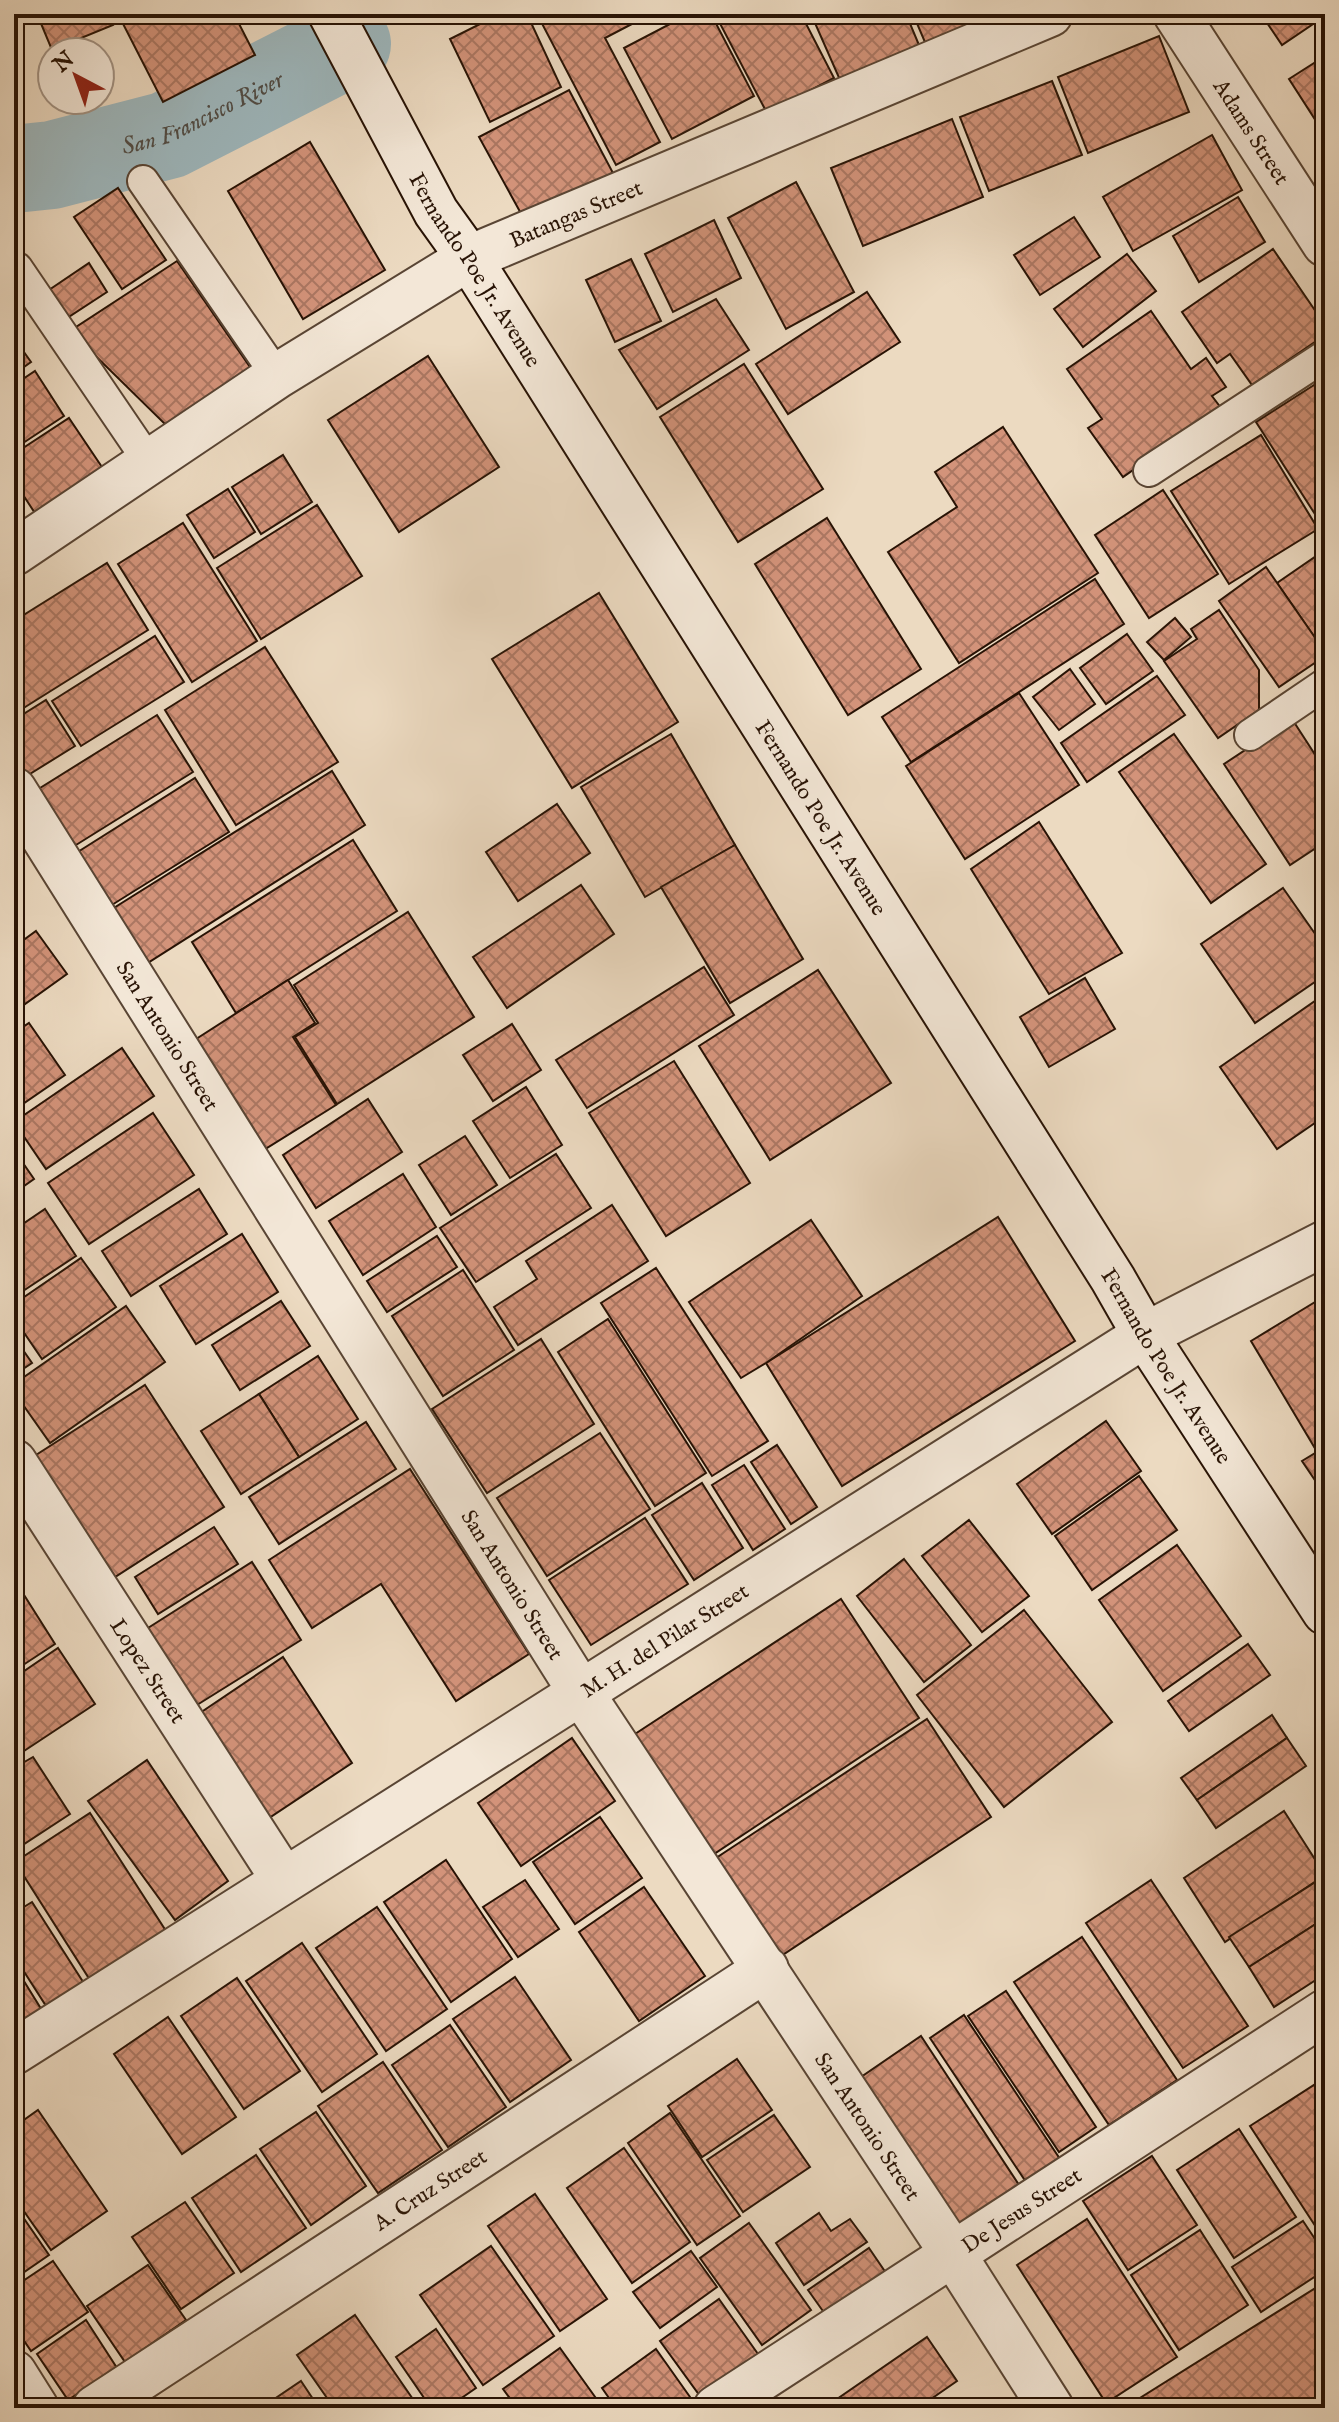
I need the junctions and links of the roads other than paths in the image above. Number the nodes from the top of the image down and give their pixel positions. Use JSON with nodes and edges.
{"nodes":[{"id":1,"x":1050,"y":14,"type":"edge"},
{"id":2,"x":1178,"y":16,"type":"edge"},
{"id":3,"x":340,"y":32,"type":"edge"},
{"id":4,"x":143,"y":181,"type":"dead end"},
{"id":5,"x":1325,"y":244,"type":"edge"},
{"id":6,"x":469,"y":258,"type":"junction"},
{"id":7,"x":17,"y":268,"type":"dead end"},
{"id":8,"x":1325,"y":356,"type":"edge"},
{"id":9,"x":277,"y":376,"type":"junction"},
{"id":10,"x":149,"y":462,"type":"junction"},
{"id":11,"x":1149,"y":471,"type":"dead end"},
{"id":12,"x":14,"y":553,"type":"edge"},
{"id":13,"x":1325,"y":684,"type":"edge"},
{"id":14,"x":1250,"y":735,"type":"dead end"},
{"id":15,"x":14,"y":790,"type":"edge"},
{"id":16,"x":1325,"y":1243,"type":"edge"},
{"id":17,"x":1145,"y":1335,"type":"junction"},
{"id":18,"x":14,"y":1462,"type":"edge"},
{"id":19,"x":1325,"y":1612,"type":"edge"},
{"id":20,"x":580,"y":1691,"type":"junction"},
{"id":21,"x":284,"y":1880,"type":"junction"},
{"id":22,"x":766,"y":1969,"type":"junction"},
{"id":23,"x":1325,"y":2012,"type":"edge"},
{"id":24,"x":14,"y":2052,"type":"edge"},
{"id":25,"x":953,"y":2254,"type":"junction"},
{"id":26,"x":14,"y":2373,"type":"edge"},
{"id":27,"x":36,"y":2408,"type":"edge"},
{"id":28,"x":95,"y":2408,"type":"edge"},
{"id":29,"x":716,"y":2408,"type":"edge"},
{"id":30,"x":1051,"y":2408,"type":"edge"}],
"edges":[{"from":1,"to":6,"type":"street","name":"Batangas Street"},
{"from":2,"to":5,"type":"street","name":"Adams Street"},
{"from":3,"to":6,"type":"street","name":"Fernando Poe Jr. Avenue"},
{"from":4,"to":9,"type":"lane"},
{"from":6,"to":9,"type":"street","name":"Batangas Street"},
{"from":6,"to":17,"type":"street","name":"Fernando Poe Jr. Avenue"},
{"from":7,"to":10,"type":"lane"},
{"from":8,"to":11,"type":"lane"},
{"from":9,"to":10,"type":"street","name":"Batangas Street"},
{"from":10,"to":12,"type":"street","name":"Batangas Street"},
{"from":13,"to":14,"type":"lane"},
{"from":15,"to":20,"type":"street","name":"San Antonio Street"},
{"from":16,"to":17,"type":"street","name":"M. H. del Pilar Street"},
{"from":17,"to":19,"type":"street","name":"Fernando Poe Jr. Avenue"},
{"from":17,"to":20,"type":"street","name":"M. H. del Pilar Street"},
{"from":18,"to":21,"type":"street","name":"Lopez Street"},
{"from":20,"to":21,"type":"street","name":"M. H. del Pilar Street"},
{"from":20,"to":22,"type":"street","name":"San Antonio Street"},
{"from":21,"to":24,"type":"street","name":"M. H. del Pilar Street"},
{"from":22,"to":25,"type":"street","name":"San Antonio Street"},
{"from":22,"to":28,"type":"street","name":"A. Cruz Street"},
{"from":23,"to":25,"type":"street","name":"De Jesus Street"},
{"from":25,"to":29,"type":"street","name":"De Jesus Street"},
{"from":25,"to":30,"type":"street","name":"San Antonio Street"},
{"from":26,"to":27,"type":"street"}]}
